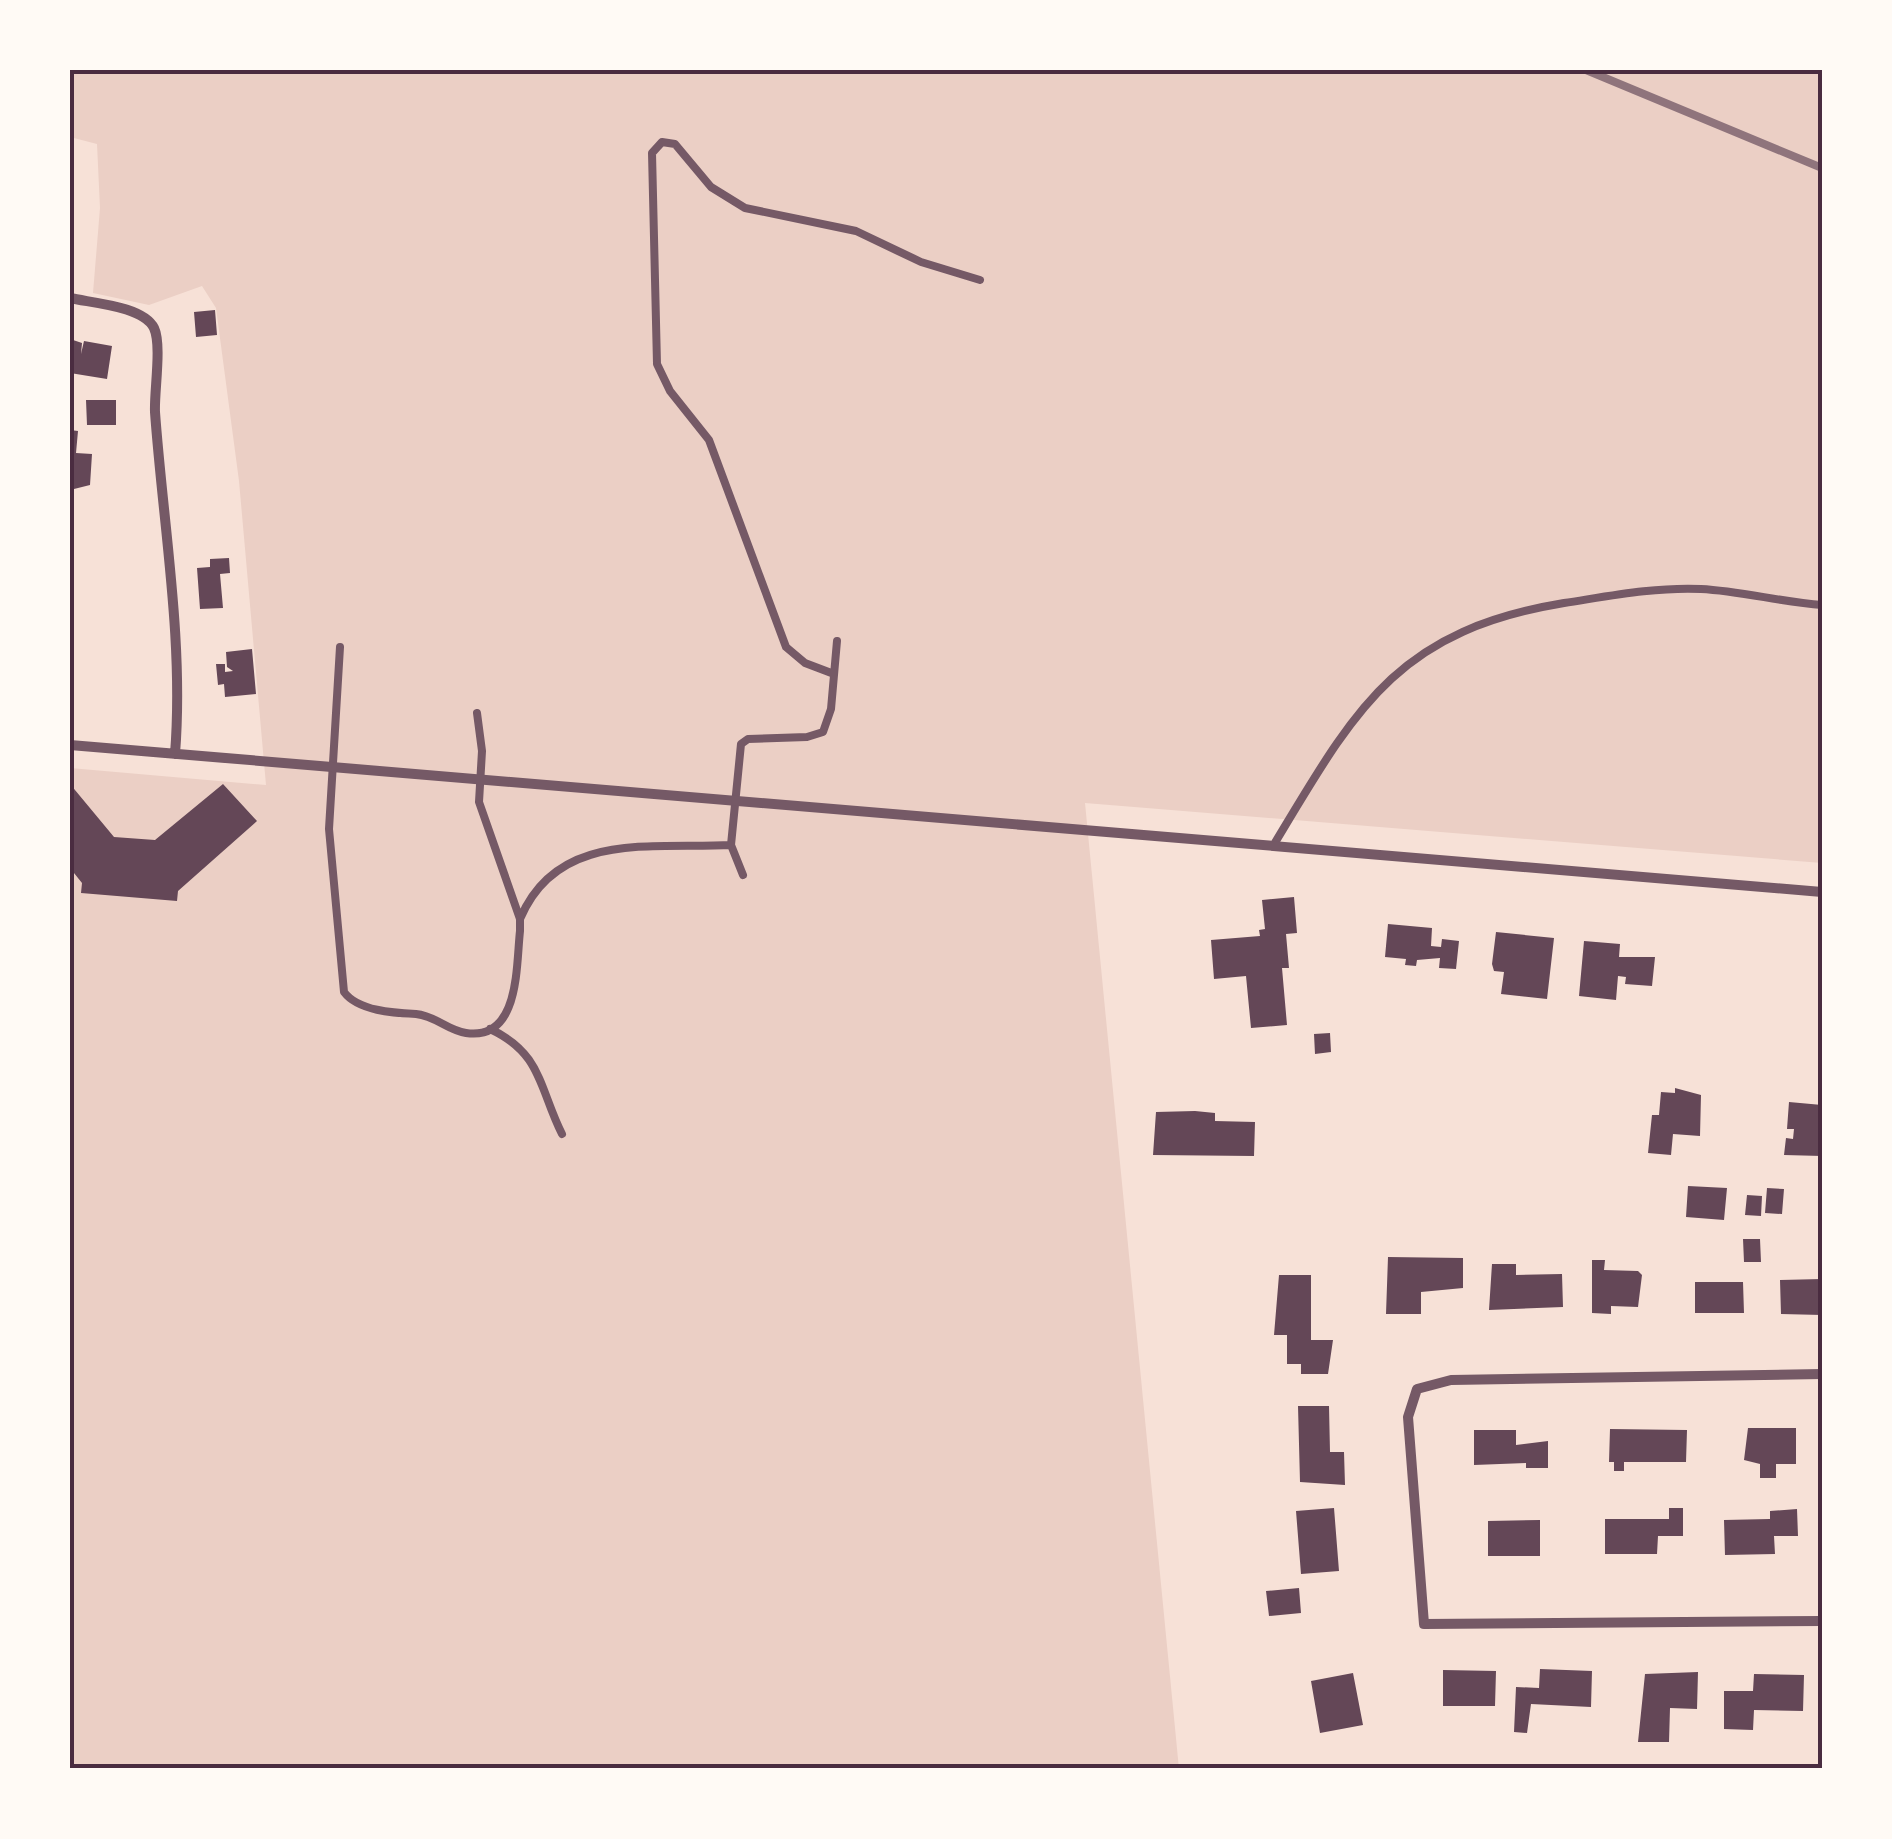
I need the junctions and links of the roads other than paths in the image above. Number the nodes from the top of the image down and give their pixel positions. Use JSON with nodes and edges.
{"nodes":[{"id":1,"x":980,"y":280,"type":"dead end"},
{"id":2,"x":70,"y":298,"type":"edge"},
{"id":3,"x":1822,"y":605,"type":"edge"},
{"id":4,"x":837,"y":641,"type":"dead end"},
{"id":5,"x":340,"y":647,"type":"dead end"},
{"id":6,"x":834,"y":674,"type":"junction"},
{"id":7,"x":477,"y":713,"type":"dead end"},
{"id":8,"x":70,"y":745,"type":"edge"},
{"id":9,"x":175,"y":754,"type":"junction"},
{"id":10,"x":330,"y":767,"type":"junction"},
{"id":11,"x":480,"y":779,"type":"junction"},
{"id":12,"x":736,"y":800,"type":"junction"},
{"id":13,"x":731,"y":845,"type":"junction"},
{"id":14,"x":1273,"y":846,"type":"junction"},
{"id":15,"x":743,"y":875,"type":"dead end"},
{"id":16,"x":1822,"y":892,"type":"edge"},
{"id":17,"x":520,"y":920,"type":"junction"},
{"id":18,"x":490,"y":1028,"type":"junction"},
{"id":19,"x":562,"y":1134,"type":"dead end"},
{"id":20,"x":1822,"y":1374,"type":"edge"},
{"id":21,"x":1822,"y":1621,"type":"edge"}],
"edges":[{"from":1,"to":6,"type":"lane"},
{"from":2,"to":9,"type":"street"},
{"from":3,"to":14,"type":"lane"},
{"from":4,"to":6,"type":"lane"},
{"from":5,"to":10,"type":"lane"},
{"from":6,"to":12,"type":"lane"},
{"from":7,"to":11,"type":"lane"},
{"from":8,"to":9,"type":"street"},
{"from":9,"to":10,"type":"street"},
{"from":10,"to":11,"type":"street"},
{"from":10,"to":18,"type":"lane"},
{"from":11,"to":12,"type":"street"},
{"from":11,"to":17,"type":"lane"},
{"from":12,"to":13,"type":"lane"},
{"from":12,"to":14,"type":"street"},
{"from":13,"to":15,"type":"lane"},
{"from":13,"to":17,"type":"lane"},
{"from":14,"to":16,"type":"street"},
{"from":17,"to":18,"type":"lane"},
{"from":18,"to":19,"type":"lane"},
{"from":20,"to":21,"type":"street"}]}
